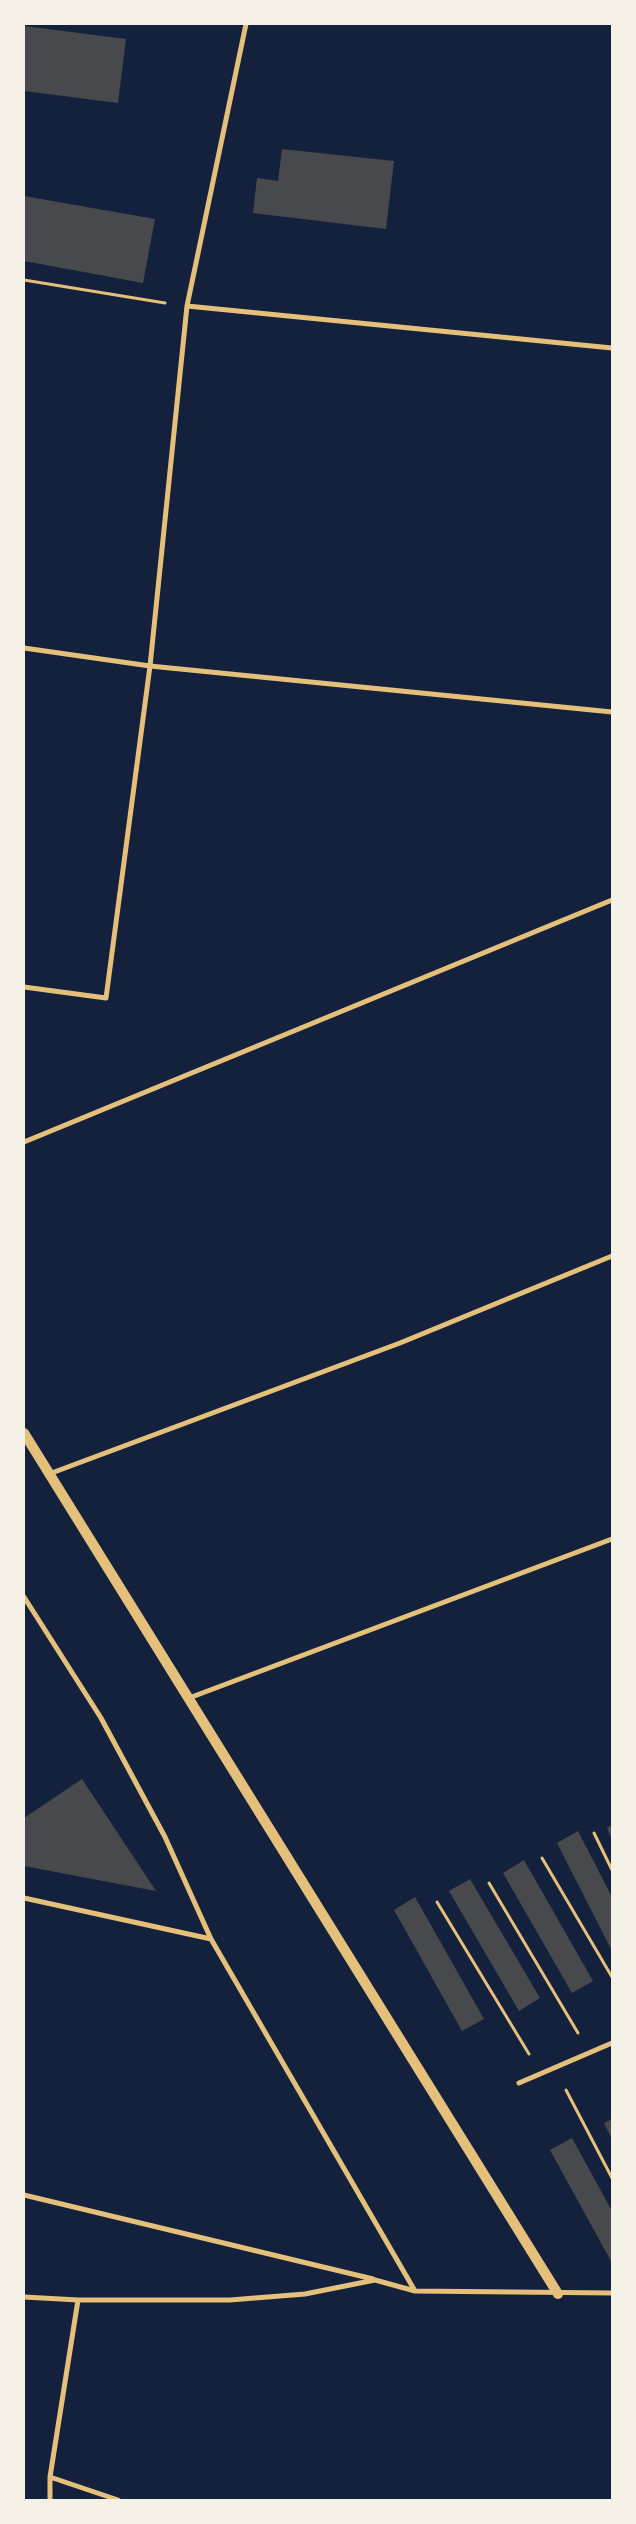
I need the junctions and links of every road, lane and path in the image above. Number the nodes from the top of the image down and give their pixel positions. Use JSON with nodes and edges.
{"nodes":[{"id":1,"x":246,"y":24,"type":"edge"},
{"id":2,"x":24,"y":280,"type":"edge"},
{"id":3,"x":188,"y":306,"type":"junction"},
{"id":4,"x":612,"y":348,"type":"edge"},
{"id":5,"x":24,"y":648,"type":"edge"},
{"id":6,"x":150,"y":666,"type":"junction"},
{"id":7,"x":612,"y":712,"type":"edge"},
{"id":8,"x":612,"y":900,"type":"edge"},
{"id":9,"x":24,"y":987,"type":"edge"},
{"id":10,"x":24,"y":1142,"type":"edge"},
{"id":11,"x":612,"y":1256,"type":"edge"},
{"id":12,"x":24,"y":1432,"type":"edge"},
{"id":13,"x":49,"y":1474,"type":"junction"},
{"id":14,"x":612,"y":1539,"type":"edge"},
{"id":15,"x":24,"y":1597,"type":"edge"},
{"id":16,"x":189,"y":1698,"type":"junction"},
{"id":17,"x":594,"y":1833,"type":"dead end"},
{"id":18,"x":542,"y":1858,"type":"dead end"},
{"id":19,"x":612,"y":1870,"type":"edge"},
{"id":20,"x":489,"y":1883,"type":"dead end"},
{"id":21,"x":24,"y":1898,"type":"edge"},
{"id":22,"x":437,"y":1902,"type":"dead end"},
{"id":23,"x":211,"y":1939,"type":"junction"},
{"id":24,"x":612,"y":1977,"type":"edge"},
{"id":25,"x":612,"y":2042,"type":"edge"},
{"id":26,"x":589,"y":2052,"type":"junction"},
{"id":27,"x":554,"y":2068,"type":"junction"},
{"id":28,"x":541,"y":2074,"type":"junction"},
{"id":29,"x":519,"y":2083,"type":"dead end"},
{"id":30,"x":612,"y":2178,"type":"edge"},
{"id":31,"x":24,"y":2195,"type":"edge"},
{"id":32,"x":375,"y":2280,"type":"junction"},
{"id":33,"x":415,"y":2290,"type":"junction"},
{"id":34,"x":612,"y":2293,"type":"edge"},
{"id":35,"x":558,"y":2294,"type":"junction"},
{"id":36,"x":24,"y":2297,"type":"edge"},
{"id":37,"x":78,"y":2300,"type":"junction"},
{"id":38,"x":50,"y":2477,"type":"junction"},
{"id":39,"x":50,"y":2500,"type":"edge"},
{"id":40,"x":118,"y":2500,"type":"edge"}],
"edges":[{"from":1,"to":3,"type":"street"},
{"from":2,"to":3,"type":"path"},
{"from":3,"to":4,"type":"street"},
{"from":3,"to":6,"type":"street"},
{"from":5,"to":6,"type":"street"},
{"from":6,"to":7,"type":"street"},
{"from":6,"to":9,"type":"street"},
{"from":8,"to":10,"type":"street"},
{"from":11,"to":13,"type":"street"},
{"from":12,"to":13,"type":"main road"},
{"from":13,"to":16,"type":"main road"},
{"from":14,"to":16,"type":"street"},
{"from":15,"to":23,"type":"street"},
{"from":16,"to":35,"type":"main road"},
{"from":17,"to":19,"type":"path"},
{"from":18,"to":24,"type":"path"},
{"from":20,"to":26,"type":"path"},
{"from":21,"to":23,"type":"street"},
{"from":22,"to":28,"type":"path"},
{"from":23,"to":33,"type":"street"},
{"from":25,"to":26,"type":"street"},
{"from":26,"to":27,"type":"street"},
{"from":27,"to":28,"type":"street"},
{"from":27,"to":30,"type":"path"},
{"from":28,"to":29,"type":"street"},
{"from":31,"to":32,"type":"street"},
{"from":32,"to":33,"type":"street"},
{"from":32,"to":37,"type":"street"},
{"from":33,"to":35,"type":"street"},
{"from":34,"to":35,"type":"street"},
{"from":36,"to":37,"type":"street"},
{"from":37,"to":38,"type":"street"},
{"from":38,"to":39,"type":"street"},
{"from":38,"to":40,"type":"street"}]}
